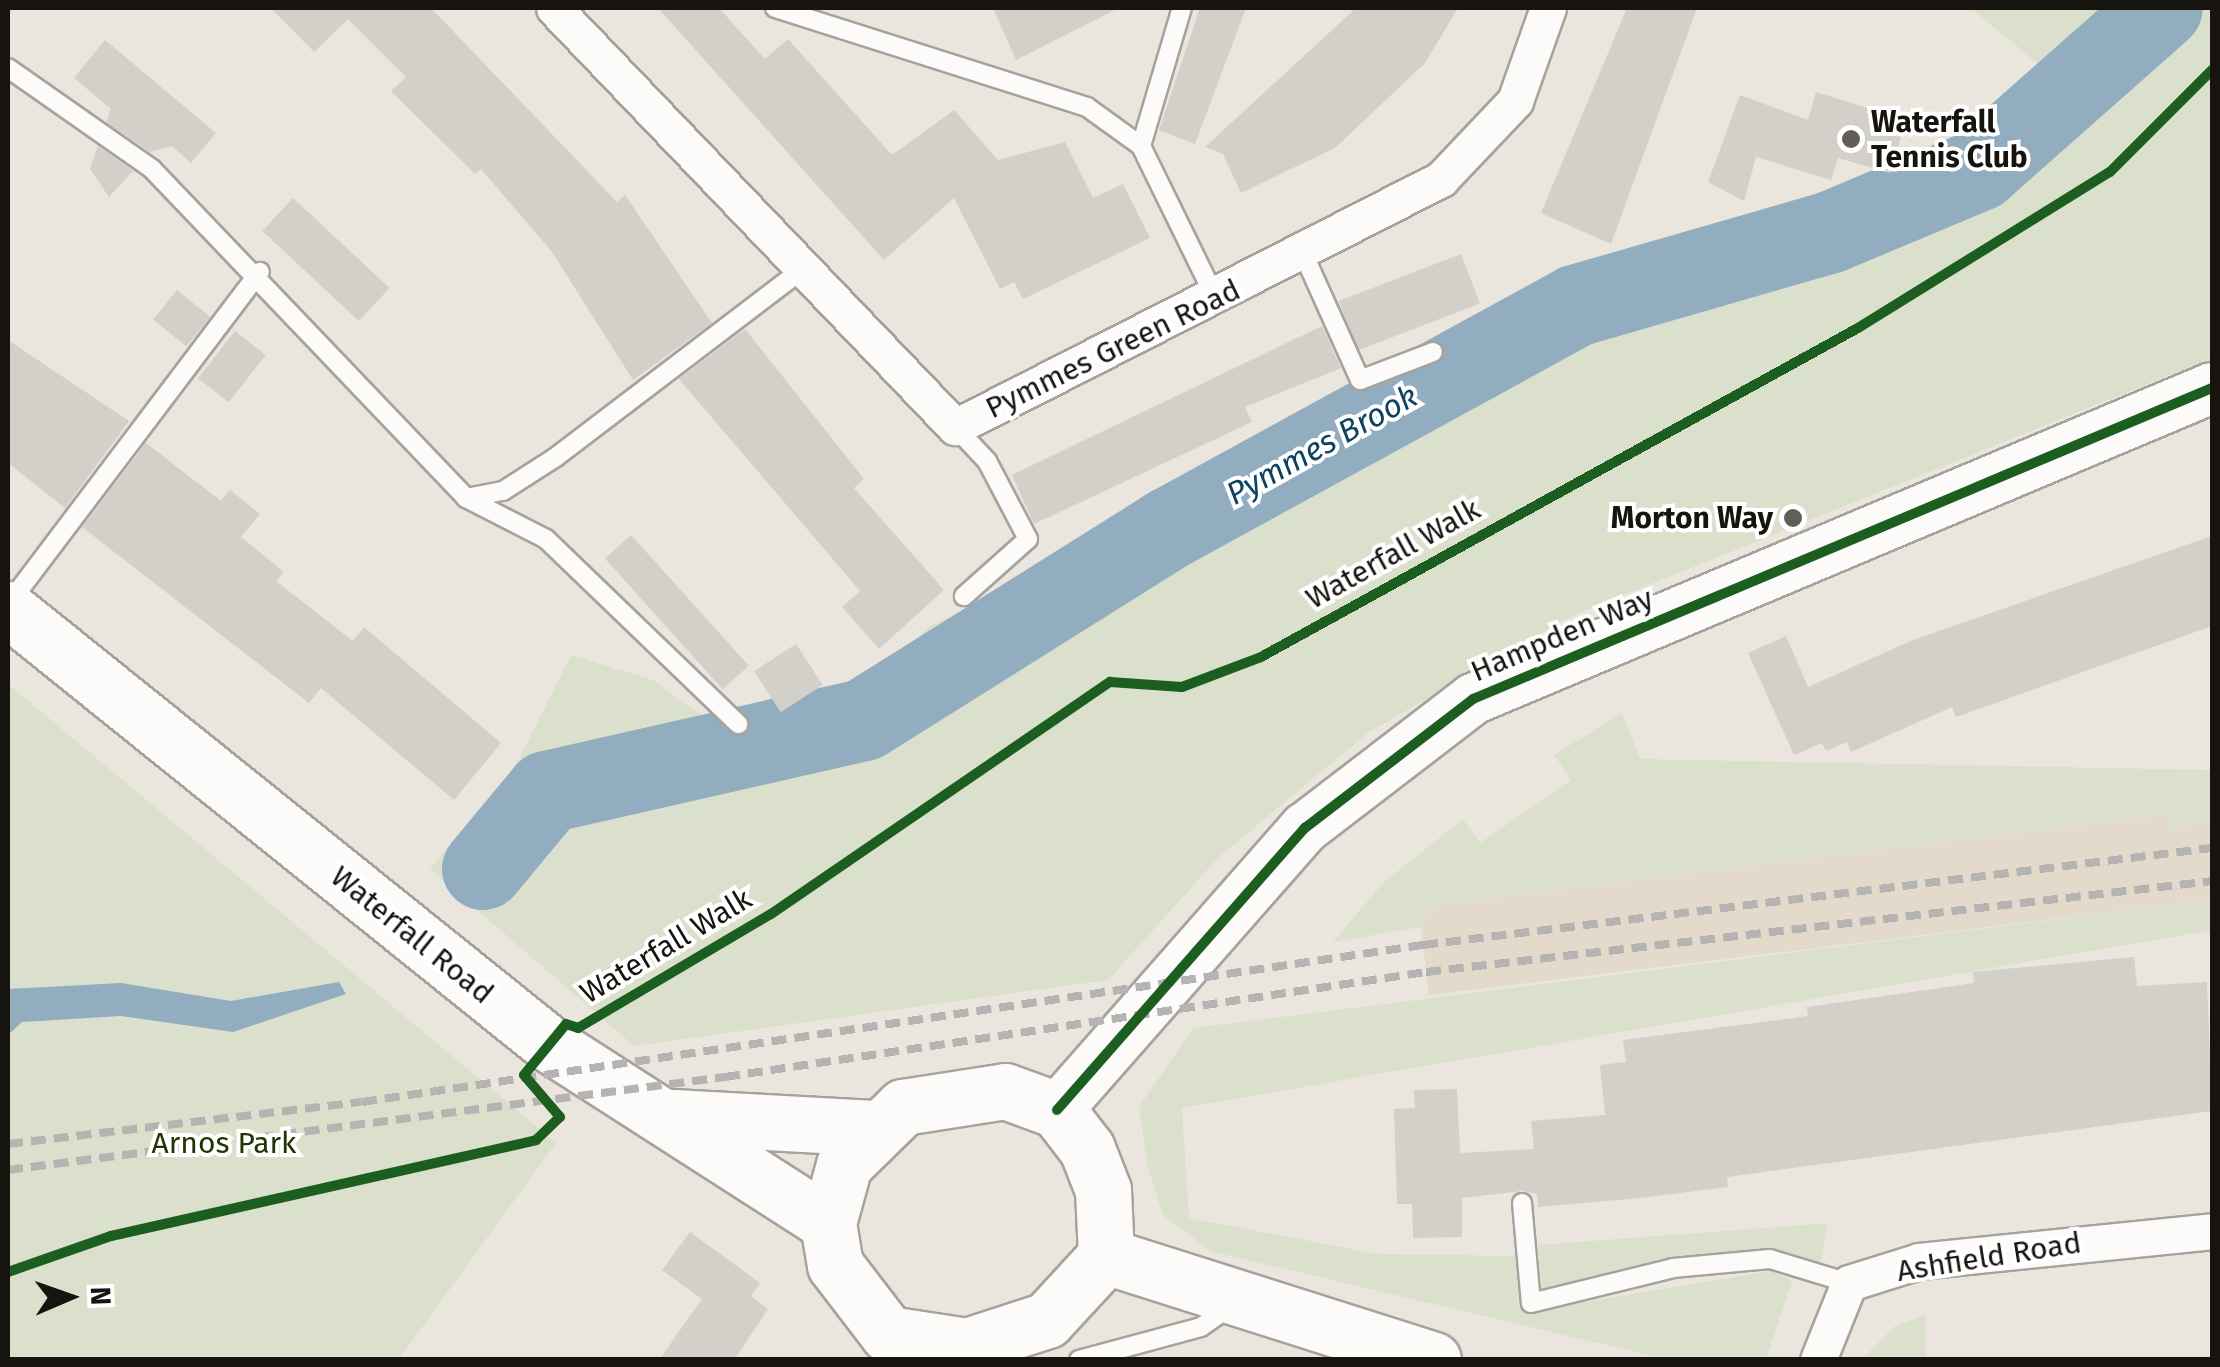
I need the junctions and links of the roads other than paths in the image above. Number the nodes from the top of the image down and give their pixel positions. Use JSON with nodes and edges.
{"nodes":[{"id":1,"x":554,"y":8,"type":"edge"},
{"id":2,"x":775,"y":8,"type":"edge"},
{"id":3,"x":1182,"y":8,"type":"edge"},
{"id":4,"x":1548,"y":8,"type":"edge"},
{"id":5,"x":8,"y":68,"type":"edge"},
{"id":6,"x":1142,"y":146,"type":"junction"},
{"id":7,"x":1303,"y":253,"type":"junction"},
{"id":8,"x":800,"y":271,"type":"junction"},
{"id":9,"x":260,"y":272,"type":"junction"},
{"id":10,"x":1216,"y":300,"type":"junction"},
{"id":11,"x":1433,"y":352,"type":"dead end"},
{"id":12,"x":2212,"y":388,"type":"edge"},
{"id":13,"x":956,"y":427,"type":"junction"},
{"id":14,"x":466,"y":498,"type":"junction"},
{"id":15,"x":964,"y":596,"type":"dead end"},
{"id":16,"x":8,"y":607,"type":"edge"},
{"id":17,"x":738,"y":724,"type":"dead end"},
{"id":18,"x":1057,"y":1110,"type":"junction"},
{"id":19,"x":673,"y":1117,"type":"junction"},
{"id":20,"x":874,"y":1128,"type":"junction"},
{"id":21,"x":1522,"y":1203,"type":"dead end"},
{"id":22,"x":828,"y":1224,"type":"junction"},
{"id":23,"x":2212,"y":1231,"type":"edge"},
{"id":24,"x":1106,"y":1256,"type":"junction"},
{"id":25,"x":1848,"y":1284,"type":"junction"},
{"id":26,"x":1236,"y":1302,"type":"junction"},
{"id":27,"x":879,"y":1347,"type":"edge"},
{"id":28,"x":1079,"y":1360,"type":"edge"},
{"id":29,"x":1433,"y":1360,"type":"edge"},
{"id":30,"x":1818,"y":1360,"type":"edge"}],
"edges":[{"from":1,"to":8,"type":"street","name":"Pymmes Green Road"},
{"from":2,"to":6,"type":"lane"},
{"from":3,"to":6,"type":"lane"},
{"from":4,"to":7,"type":"street","name":"Pymmes Green Road"},
{"from":5,"to":9,"type":"lane"},
{"from":6,"to":10,"type":"lane"},
{"from":7,"to":10,"type":"street","name":"Pymmes Green Road"},
{"from":7,"to":11,"type":"lane"},
{"from":8,"to":13,"type":"street","name":"Pymmes Green Road"},
{"from":8,"to":14,"type":"lane"},
{"from":9,"to":14,"type":"lane"},
{"from":9,"to":16,"type":"lane"},
{"from":10,"to":13,"type":"street","name":"Pymmes Green Road"},
{"from":12,"to":18,"type":"street","name":"Hampden Way"},
{"from":13,"to":15,"type":"lane"},
{"from":14,"to":17,"type":"lane"},
{"from":16,"to":19,"type":"main road","name":"Waterfall Road"},
{"from":18,"to":20,"type":"main road"},
{"from":18,"to":24,"type":"main road"},
{"from":19,"to":20,"type":"main road","name":"Waterfall Road"},
{"from":19,"to":22,"type":"main road"},
{"from":20,"to":22,"type":"main road"},
{"from":21,"to":25,"type":"lane"},
{"from":22,"to":27,"type":"main road"},
{"from":23,"to":25,"type":"street","name":"Ashfield Road"},
{"from":24,"to":26,"type":"main road"},
{"from":24,"to":27,"type":"main road"},
{"from":25,"to":30,"type":"street"},
{"from":26,"to":28,"type":"lane"},
{"from":26,"to":29,"type":"main road"}]}
